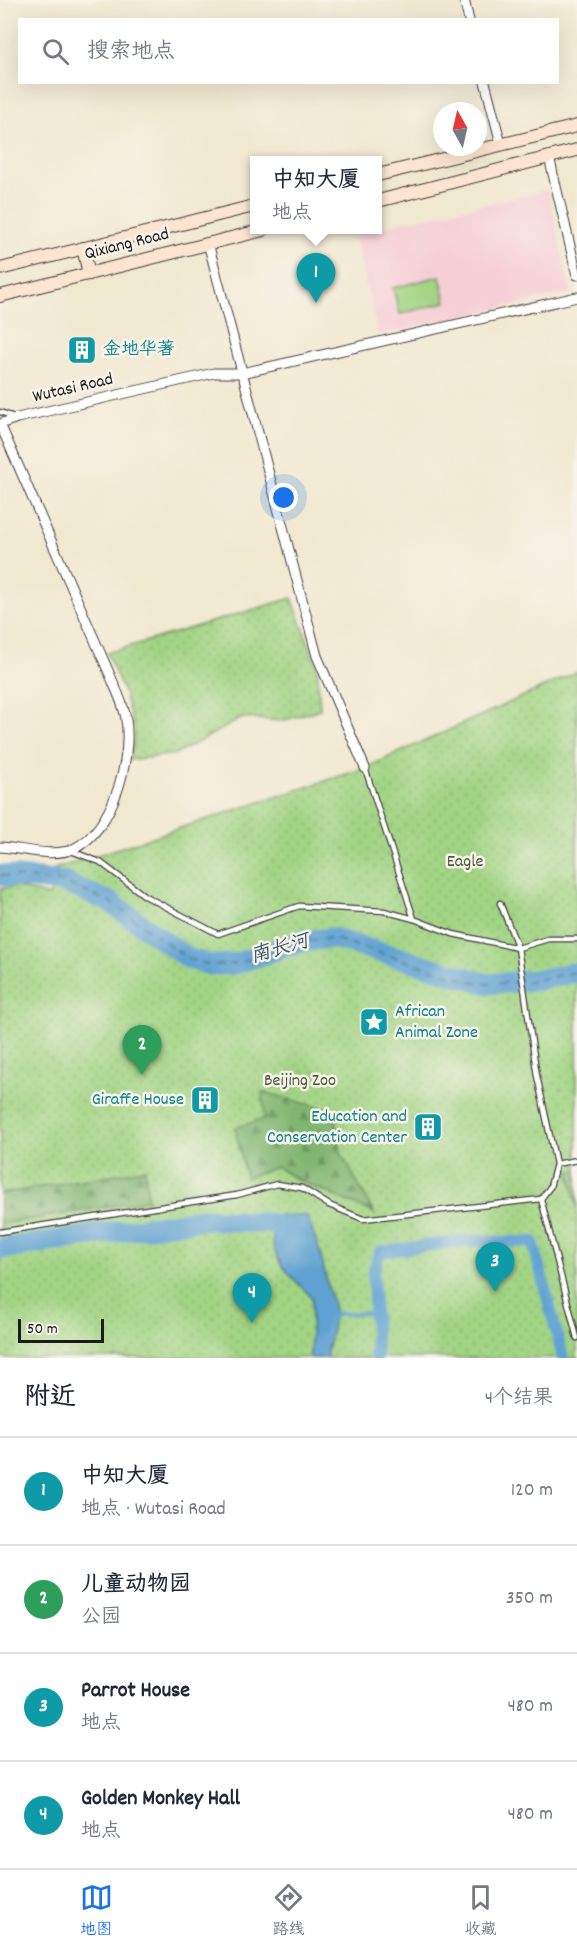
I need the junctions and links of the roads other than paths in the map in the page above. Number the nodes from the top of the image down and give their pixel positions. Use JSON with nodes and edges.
{"nodes":[{"id":1,"x":464,"y":0,"type":"edge"},
{"id":2,"x":468,"y":18,"type":"edge"},
{"id":3,"x":486,"y":84,"type":"edge"},
{"id":4,"x":577,"y":126,"type":"edge"},
{"id":5,"x":501,"y":144,"type":"junction"},
{"id":6,"x":577,"y":150,"type":"edge"},
{"id":7,"x":549,"y":158,"type":"junction"},
{"id":8,"x":382,"y":174,"type":"edge"},
{"id":9,"x":382,"y":200,"type":"edge"},
{"id":10,"x":250,"y":207,"type":"edge"},
{"id":11,"x":250,"y":233,"type":"edge"},
{"id":12,"x":208,"y":243,"type":"junction"},
{"id":13,"x":83,"y":248,"type":"junction"},
{"id":14,"x":0,"y":269,"type":"edge"},
{"id":15,"x":89,"y":274,"type":"junction"},
{"id":16,"x":577,"y":274,"type":"edge"},
{"id":17,"x":0,"y":296,"type":"edge"},
{"id":18,"x":577,"y":297,"type":"edge"},
{"id":19,"x":242,"y":373,"type":"junction"},
{"id":20,"x":0,"y":412,"type":"edge"},
{"id":21,"x":17,"y":418,"type":"junction"},
{"id":22,"x":0,"y":424,"type":"edge"},
{"id":23,"x":365,"y":768,"type":"joint"},
{"id":24,"x":0,"y":847,"type":"edge"},
{"id":25,"x":69,"y":850,"type":"junction"},
{"id":26,"x":500,"y":903,"type":"dead end"},
{"id":27,"x":414,"y":919,"type":"junction"},
{"id":28,"x":577,"y":939,"type":"edge"},
{"id":29,"x":518,"y":948,"type":"junction"},
{"id":30,"x":577,"y":1160,"type":"edge"},
{"id":31,"x":556,"y":1164,"type":"junction"},
{"id":32,"x":542,"y":1199,"type":"junction"},
{"id":33,"x":0,"y":1232,"type":"edge"},
{"id":34,"x":577,"y":1338,"type":"edge"}],
"edges":[{"from":1,"to":2,"type":"street"},
{"from":3,"to":5,"type":"street"},
{"from":4,"to":5,"type":"street"},
{"from":5,"to":8,"type":"street"},
{"from":6,"to":7,"type":"street"},
{"from":7,"to":9,"type":"street"},
{"from":7,"to":16,"type":"street"},
{"from":10,"to":13,"type":"street","name":"Qixiang Road"},
{"from":11,"to":12,"type":"street","name":"Qixiang Road"},
{"from":12,"to":15,"type":"street","name":"Qixiang Road"},
{"from":12,"to":19,"type":"street"},
{"from":13,"to":14,"type":"street","name":"Qixiang Road"},
{"from":13,"to":15,"type":"street"},
{"from":15,"to":17,"type":"street","name":"Qixiang Road"},
{"from":18,"to":19,"type":"street","name":"Wutasi Road"},
{"from":19,"to":21,"type":"street","name":"Wutasi Road"},
{"from":19,"to":23,"type":"street"},
{"from":20,"to":21,"type":"lane"},
{"from":21,"to":22,"type":"street","name":"Wutasi Road"},
{"from":22,"to":25,"type":"street","name":"Wutasi Road"},
{"from":23,"to":27,"type":"lane"},
{"from":24,"to":25,"type":"street"},
{"from":25,"to":27,"type":"lane"},
{"from":26,"to":29,"type":"lane"},
{"from":27,"to":29,"type":"lane"},
{"from":28,"to":29,"type":"lane"},
{"from":29,"to":31,"type":"lane"},
{"from":30,"to":31,"type":"lane"},
{"from":31,"to":32,"type":"lane"},
{"from":32,"to":33,"type":"lane"},
{"from":32,"to":34,"type":"lane"}]}
